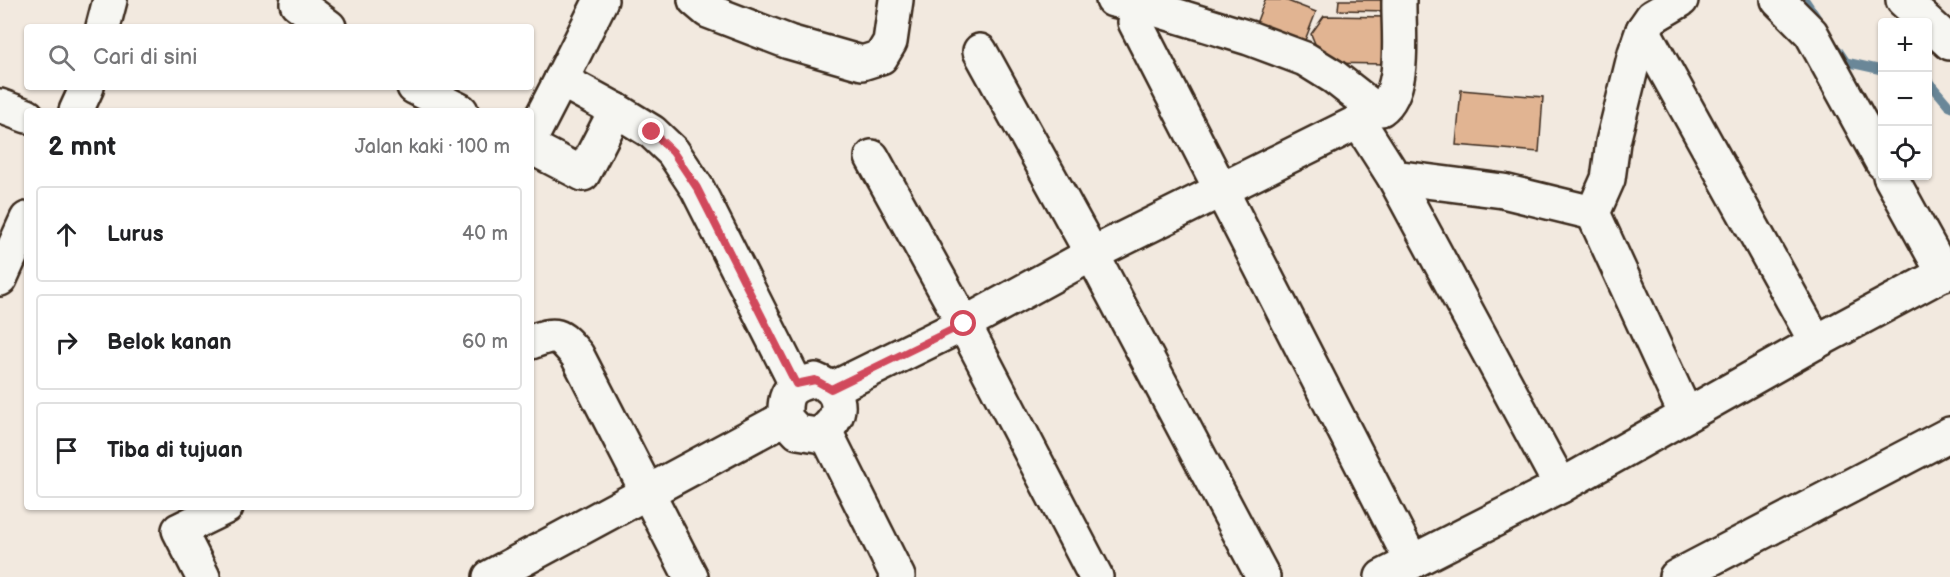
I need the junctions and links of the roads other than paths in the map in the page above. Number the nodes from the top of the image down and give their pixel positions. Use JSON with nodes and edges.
{"nodes":[{"id":1,"x":110,"y":0,"type":"edge"},
{"id":2,"x":601,"y":0,"type":"edge"},
{"id":3,"x":694,"y":0,"type":"edge"},
{"id":4,"x":896,"y":0,"type":"edge"},
{"id":5,"x":1399,"y":0,"type":"edge"},
{"id":6,"x":1682,"y":0,"type":"edge"},
{"id":7,"x":1778,"y":0,"type":"edge"},
{"id":8,"x":1903,"y":0,"type":"edge"},
{"id":9,"x":297,"y":3,"type":"dead end"},
{"id":10,"x":1124,"y":11,"type":"edge"},
{"id":11,"x":104,"y":24,"type":"edge"},
{"id":12,"x":324,"y":24,"type":"edge"},
{"id":13,"x":1643,"y":30,"type":"junction"},
{"id":14,"x":1939,"y":31,"type":"edge"},
{"id":15,"x":980,"y":51,"type":"dead end"},
{"id":16,"x":561,"y":80,"type":"junction"},
{"id":17,"x":86,"y":90,"type":"edge"},
{"id":18,"x":420,"y":90,"type":"edge"},
{"id":19,"x":0,"y":106,"type":"edge"},
{"id":20,"x":77,"y":108,"type":"edge"},
{"id":21,"x":455,"y":108,"type":"edge"},
{"id":22,"x":616,"y":110,"type":"junction"},
{"id":23,"x":24,"y":116,"type":"edge"},
{"id":24,"x":534,"y":132,"type":"edge"},
{"id":25,"x":534,"y":149,"type":"edge"},
{"id":26,"x":1878,"y":155,"type":"edge"},
{"id":27,"x":872,"y":157,"type":"dead end"},
{"id":28,"x":1394,"y":177,"type":"junction"},
{"id":29,"x":1892,"y":180,"type":"edge"},
{"id":30,"x":1221,"y":190,"type":"junction"},
{"id":31,"x":1593,"y":213,"type":"junction"},
{"id":32,"x":24,"y":226,"type":"edge"},
{"id":33,"x":1092,"y":254,"type":"junction"},
{"id":34,"x":1947,"y":272,"type":"edge"},
{"id":35,"x":0,"y":279,"type":"edge"},
{"id":36,"x":964,"y":324,"type":"junction"},
{"id":37,"x":534,"y":341,"type":"edge"},
{"id":38,"x":1816,"y":342,"type":"junction"},
{"id":39,"x":796,"y":384,"type":"junction"},
{"id":40,"x":831,"y":389,"type":"junction"},
{"id":41,"x":1686,"y":415,"type":"junction"},
{"id":42,"x":785,"y":418,"type":"junction"},
{"id":43,"x":825,"y":431,"type":"junction"},
{"id":44,"x":1950,"y":434,"type":"edge"},
{"id":45,"x":1561,"y":486,"type":"junction"},
{"id":46,"x":647,"y":494,"type":"junction"},
{"id":47,"x":220,"y":510,"type":"edge"},
{"id":48,"x":1412,"y":562,"type":"junction"},
{"id":49,"x":203,"y":577,"type":"edge"},
{"id":50,"x":490,"y":577,"type":"edge"},
{"id":51,"x":691,"y":577,"type":"edge"},
{"id":52,"x":898,"y":577,"type":"edge"},
{"id":53,"x":1096,"y":577,"type":"edge"},
{"id":54,"x":1263,"y":577,"type":"edge"},
{"id":55,"x":1382,"y":577,"type":"edge"},
{"id":56,"x":1676,"y":577,"type":"edge"}],
"edges":[{"from":1,"to":11,"type":"street"},
{"from":2,"to":16,"type":"street"},
{"from":3,"to":4,"type":"street"},
{"from":5,"to":10,"type":"street"},
{"from":6,"to":13,"type":"street"},
{"from":7,"to":26,"type":"street"},
{"from":8,"to":14,"type":"street"},
{"from":9,"to":12,"type":"street"},
{"from":10,"to":30,"type":"street"},
{"from":13,"to":31,"type":"street"},
{"from":13,"to":38,"type":"street"},
{"from":15,"to":33,"type":"street"},
{"from":16,"to":22,"type":"street"},
{"from":16,"to":24,"type":"street"},
{"from":17,"to":20,"type":"street"},
{"from":18,"to":21,"type":"street"},
{"from":19,"to":23,"type":"street"},
{"from":22,"to":25,"type":"street"},
{"from":22,"to":39,"type":"street"},
{"from":27,"to":36,"type":"street"},
{"from":28,"to":30,"type":"street"},
{"from":28,"to":31,"type":"street"},
{"from":28,"to":45,"type":"street"},
{"from":29,"to":34,"type":"street"},
{"from":30,"to":33,"type":"street"},
{"from":30,"to":48,"type":"street"},
{"from":31,"to":41,"type":"street"},
{"from":32,"to":35,"type":"street"},
{"from":33,"to":36,"type":"street"},
{"from":33,"to":54,"type":"street"},
{"from":34,"to":38,"type":"street"},
{"from":36,"to":40,"type":"street"},
{"from":36,"to":53,"type":"street"},
{"from":37,"to":46,"type":"street"},
{"from":38,"to":41,"type":"street"},
{"from":39,"to":40,"type":"street"},
{"from":39,"to":42,"type":"street"},
{"from":40,"to":43,"type":"street"},
{"from":41,"to":45,"type":"street"},
{"from":42,"to":43,"type":"street"},
{"from":42,"to":46,"type":"street"},
{"from":43,"to":52,"type":"street"},
{"from":44,"to":56,"type":"street"},
{"from":45,"to":48,"type":"street"},
{"from":46,"to":50,"type":"street"},
{"from":46,"to":51,"type":"street"},
{"from":47,"to":49,"type":"street"},
{"from":48,"to":55,"type":"street"}]}
